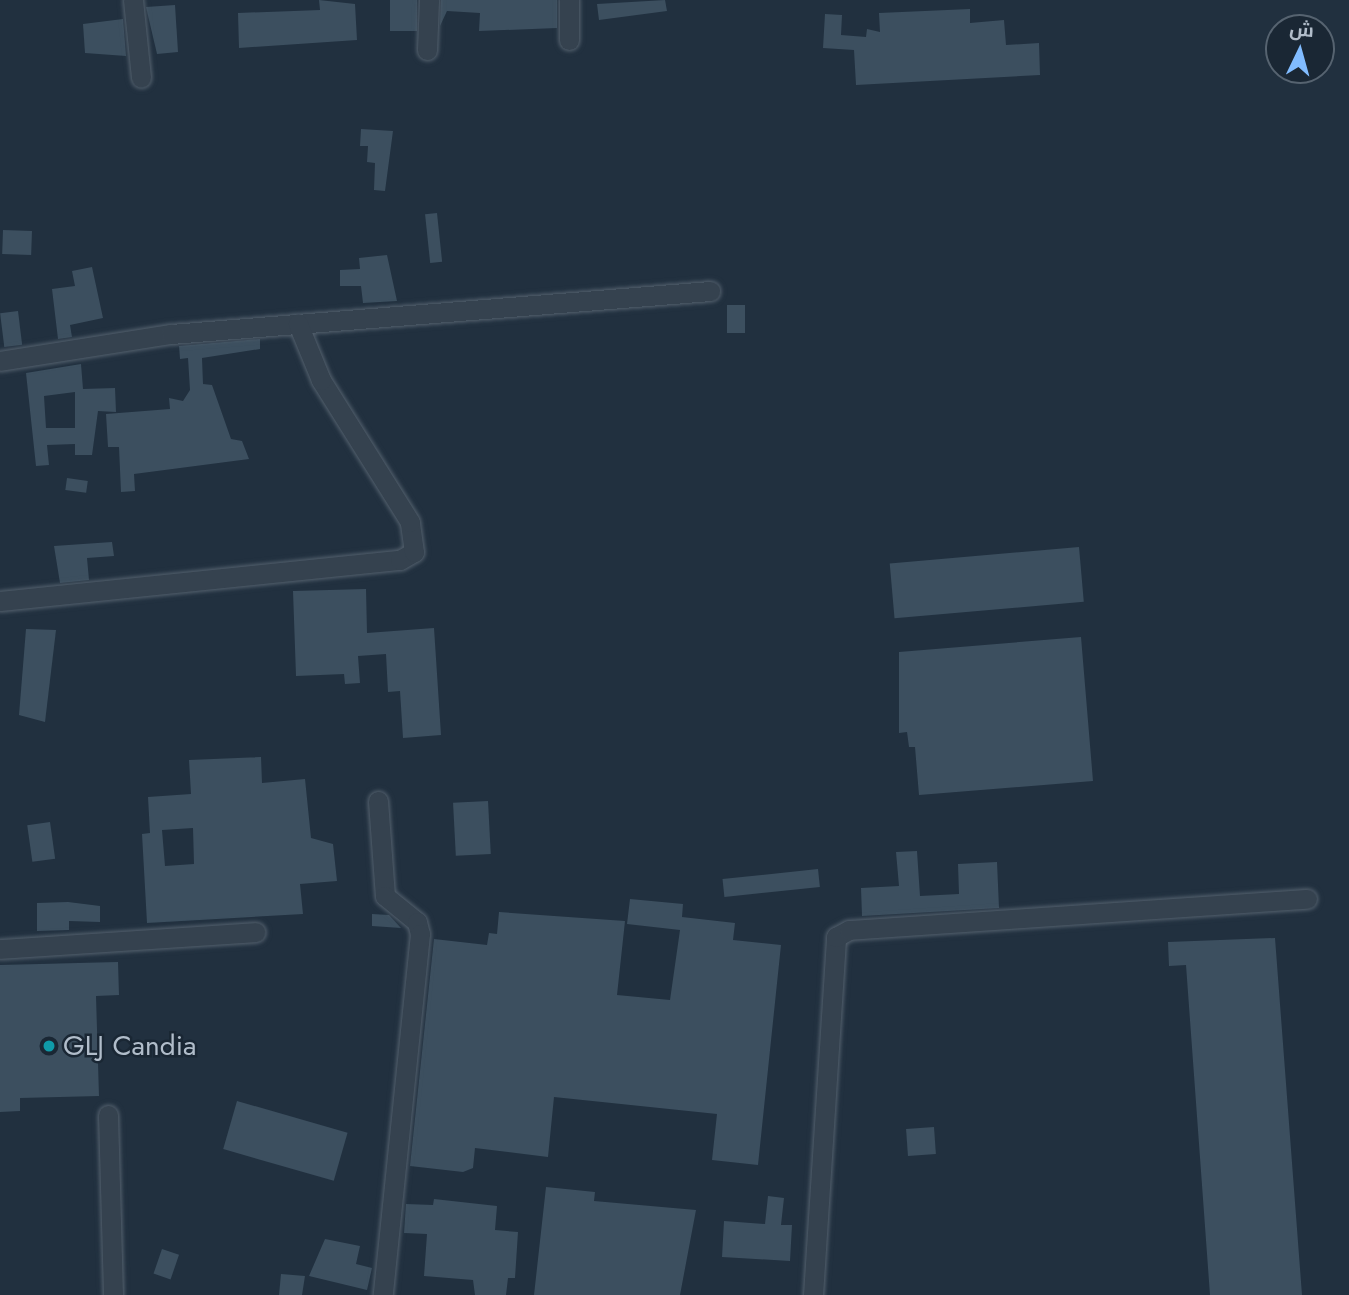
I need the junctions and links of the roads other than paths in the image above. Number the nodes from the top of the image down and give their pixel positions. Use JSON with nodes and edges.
{"nodes":[{"id":1,"x":133,"y":0,"type":"edge"},
{"id":2,"x":429,"y":0,"type":"edge"},
{"id":3,"x":569,"y":0,"type":"edge"},
{"id":4,"x":569,"y":40,"type":"dead end"},
{"id":5,"x":427,"y":50,"type":"dead end"},
{"id":6,"x":141,"y":78,"type":"dead end"},
{"id":7,"x":710,"y":291,"type":"dead end"},
{"id":8,"x":298,"y":324,"type":"junction"},
{"id":9,"x":0,"y":361,"type":"edge"},
{"id":10,"x":0,"y":601,"type":"edge"},
{"id":11,"x":378,"y":802,"type":"dead end"},
{"id":12,"x":1307,"y":899,"type":"dead end"},
{"id":13,"x":255,"y":932,"type":"dead end"},
{"id":14,"x":0,"y":949,"type":"edge"},
{"id":15,"x":108,"y":1115,"type":"dead end"},
{"id":16,"x":113,"y":1295,"type":"edge"},
{"id":17,"x":383,"y":1295,"type":"edge"},
{"id":18,"x":813,"y":1295,"type":"edge"}],
"edges":[{"from":1,"to":6,"type":"street"},
{"from":2,"to":5,"type":"street"},
{"from":3,"to":4,"type":"street"},
{"from":7,"to":8,"type":"street"},
{"from":8,"to":9,"type":"street"},
{"from":8,"to":10,"type":"street"},
{"from":11,"to":17,"type":"street"},
{"from":12,"to":18,"type":"street"},
{"from":13,"to":14,"type":"street"},
{"from":15,"to":16,"type":"street"}]}
